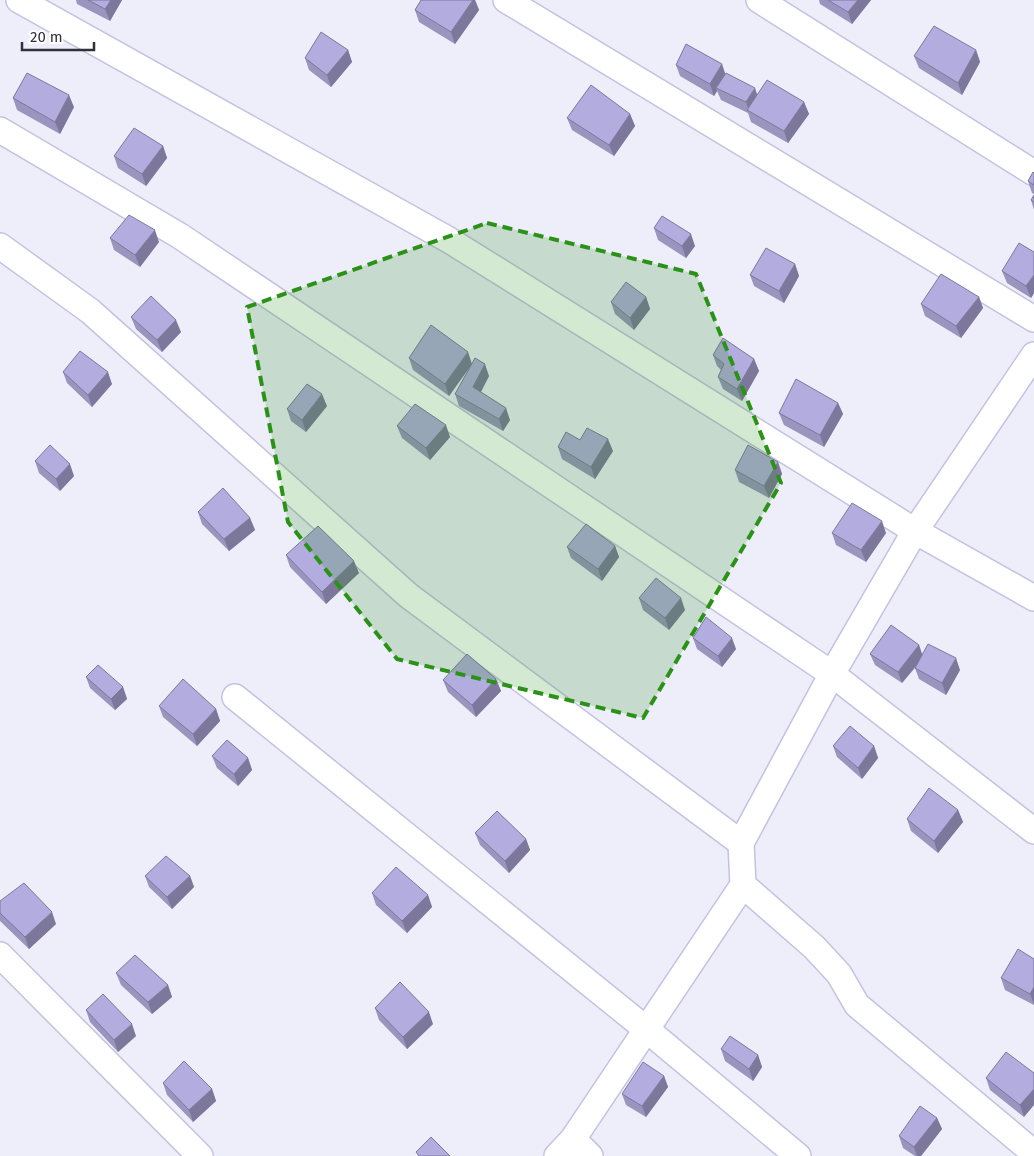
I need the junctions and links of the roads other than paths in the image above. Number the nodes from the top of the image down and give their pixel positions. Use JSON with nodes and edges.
{"nodes":[{"id":1,"x":19,"y":0,"type":"edge"},
{"id":2,"x":506,"y":0,"type":"edge"},
{"id":3,"x":759,"y":0,"type":"edge"},
{"id":4,"x":0,"y":130,"type":"edge"},
{"id":5,"x":1034,"y":173,"type":"edge"},
{"id":6,"x":0,"y":246,"type":"edge"},
{"id":7,"x":1034,"y":319,"type":"edge"},
{"id":8,"x":1034,"y":356,"type":"edge"},
{"id":9,"x":915,"y":531,"type":"junction"},
{"id":10,"x":1034,"y":598,"type":"edge"},
{"id":11,"x":832,"y":674,"type":"junction"},
{"id":12,"x":235,"y":697,"type":"dead end"},
{"id":13,"x":1034,"y":831,"type":"edge"},
{"id":14,"x":741,"y":842,"type":"junction"},
{"id":15,"x":742,"y":885,"type":"junction"},
{"id":16,"x":0,"y":955,"type":"edge"},
{"id":17,"x":646,"y":1029,"type":"junction"},
{"id":18,"x":565,"y":1147,"type":"edge"},
{"id":19,"x":1034,"y":1153,"type":"edge"},
{"id":20,"x":200,"y":1156,"type":"edge"},
{"id":21,"x":590,"y":1156,"type":"edge"},
{"id":22,"x":798,"y":1156,"type":"edge"}],
"edges":[{"from":1,"to":9,"type":"street"},
{"from":2,"to":7,"type":"street"},
{"from":3,"to":5,"type":"street"},
{"from":4,"to":11,"type":"street"},
{"from":6,"to":14,"type":"street"},
{"from":8,"to":9,"type":"street"},
{"from":9,"to":10,"type":"street"},
{"from":9,"to":11,"type":"street"},
{"from":11,"to":13,"type":"street"},
{"from":11,"to":14,"type":"street"},
{"from":12,"to":17,"type":"street"},
{"from":14,"to":15,"type":"street"},
{"from":15,"to":17,"type":"street"},
{"from":15,"to":19,"type":"street"},
{"from":16,"to":20,"type":"street"},
{"from":17,"to":18,"type":"street"},
{"from":17,"to":22,"type":"street"},
{"from":18,"to":21,"type":"street"}]}
